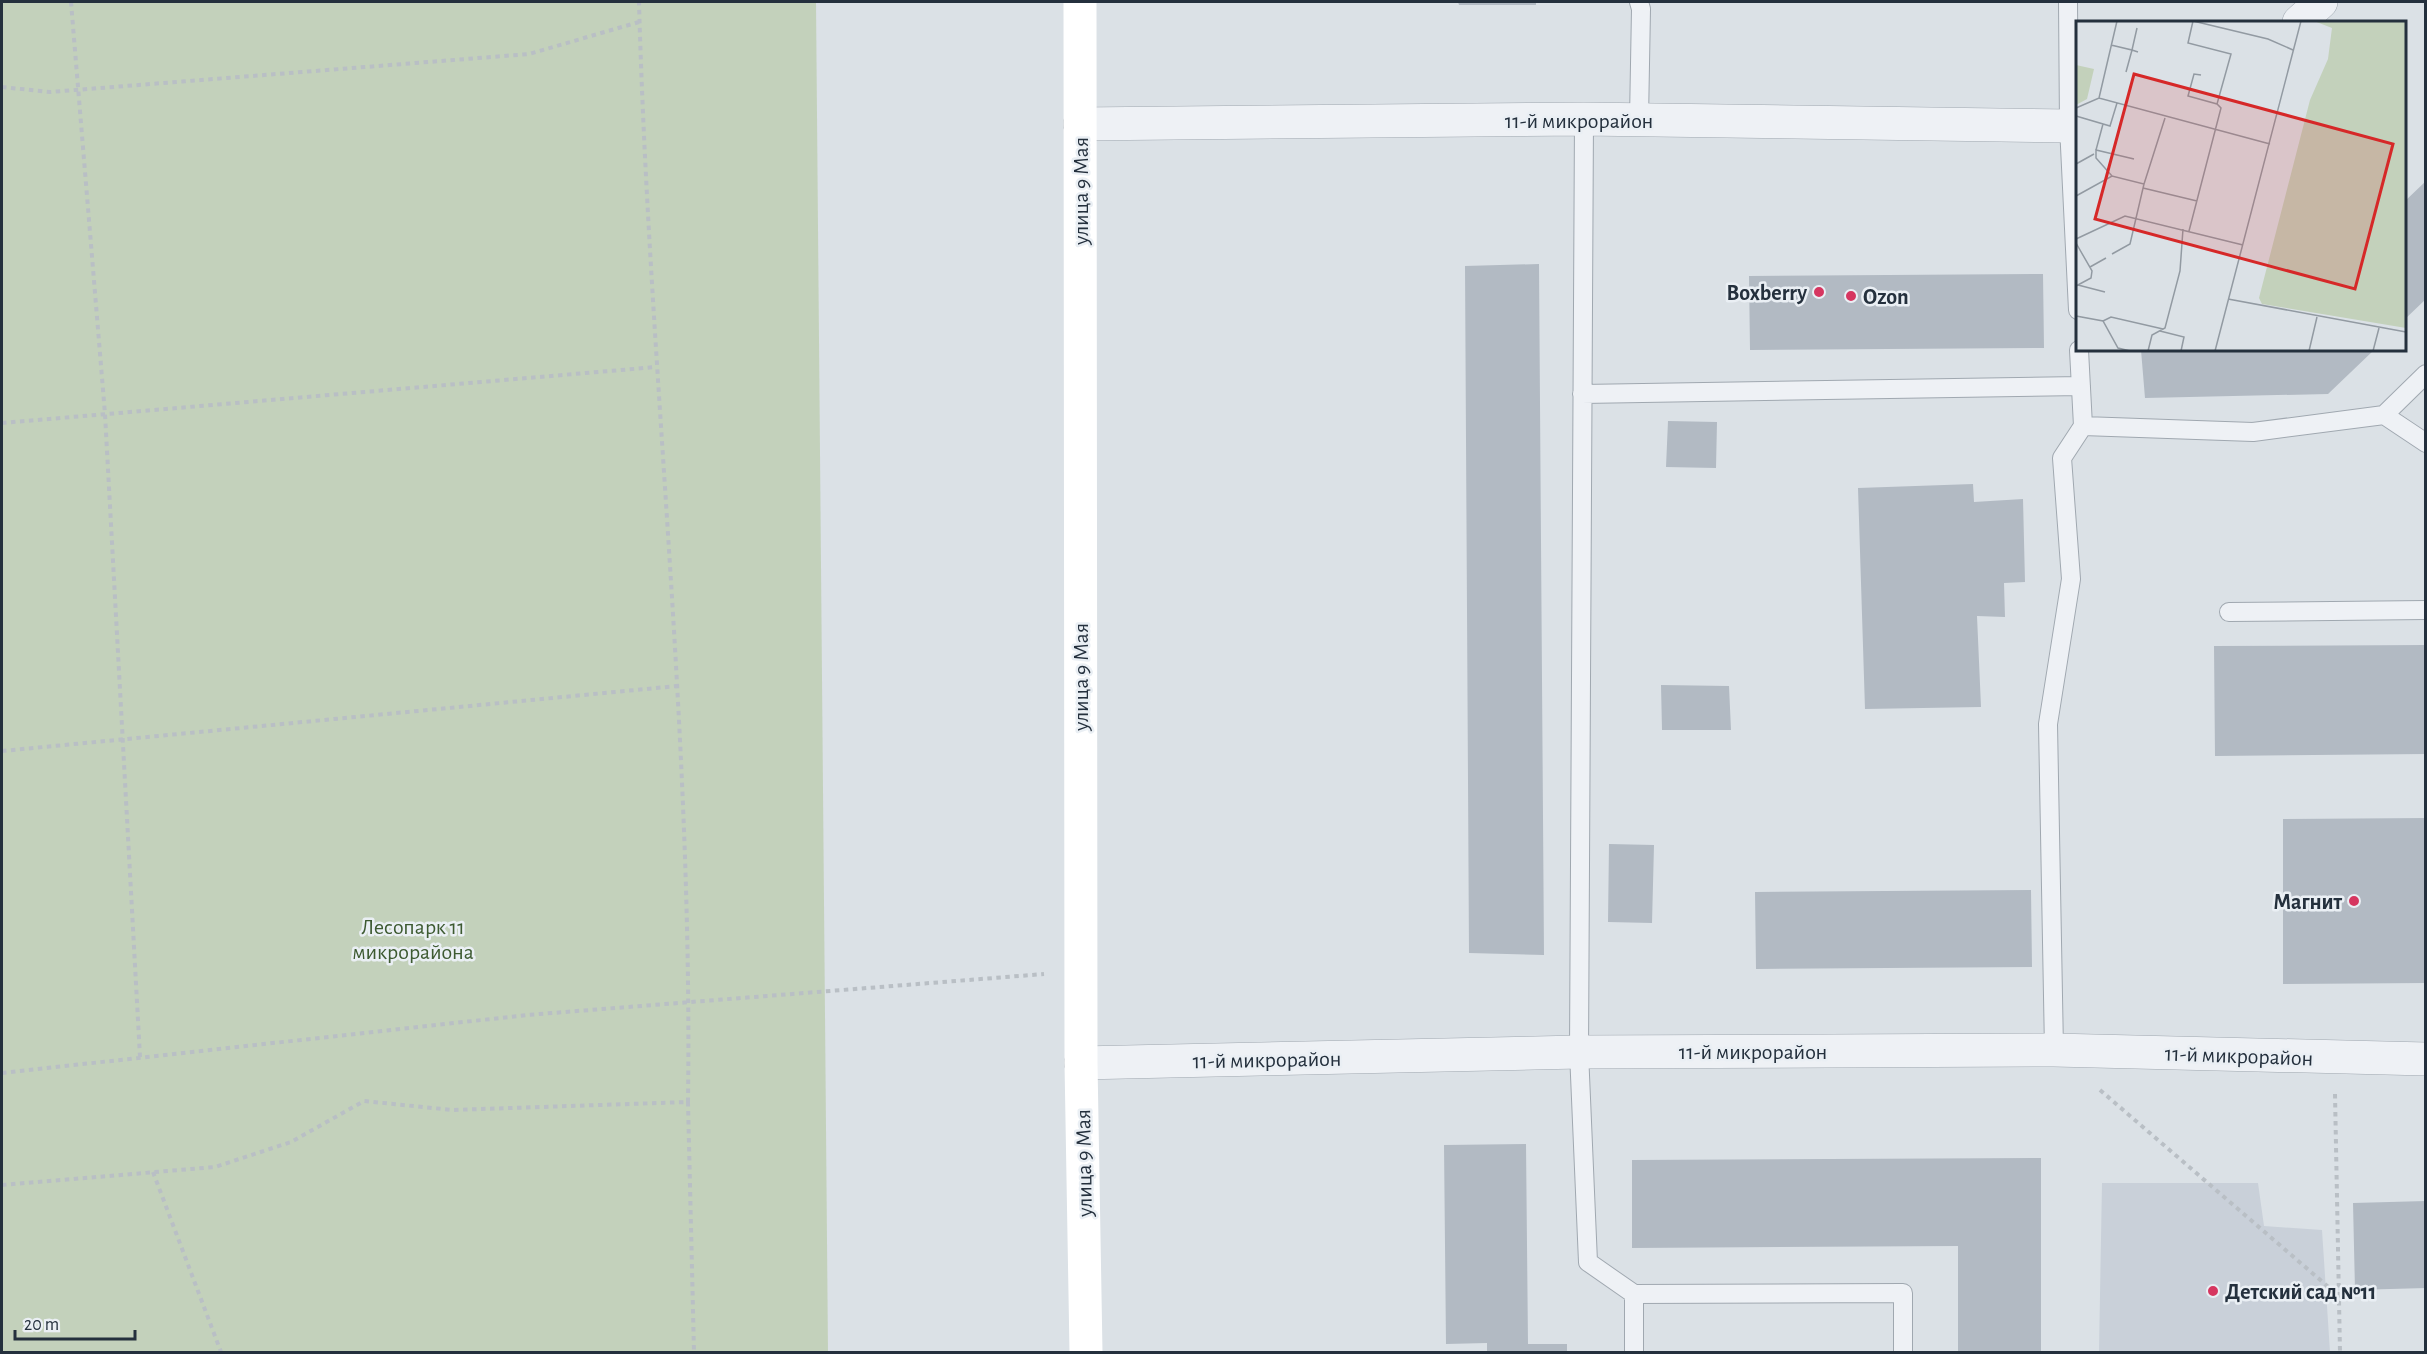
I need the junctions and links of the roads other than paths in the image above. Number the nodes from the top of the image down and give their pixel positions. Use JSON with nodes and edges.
{"nodes":[{"id":1,"x":1080,"y":2,"type":"edge"},
{"id":2,"x":1639,"y":2,"type":"edge"},
{"id":3,"x":2067,"y":2,"type":"edge"},
{"id":4,"x":2321,"y":2,"type":"edge"},
{"id":5,"x":2300,"y":21,"type":"edge"},
{"id":6,"x":1584,"y":119,"type":"junction"},
{"id":7,"x":1639,"y":119,"type":"junction"},
{"id":8,"x":1080,"y":124,"type":"junction"},
{"id":9,"x":2073,"y":125,"type":"edge"},
{"id":10,"x":2076,"y":236,"type":"edge"},
{"id":11,"x":2079,"y":351,"type":"edge"},
{"id":12,"x":2426,"y":374,"type":"edge"},
{"id":13,"x":2081,"y":386,"type":"junction"},
{"id":14,"x":1582,"y":394,"type":"junction"},
{"id":15,"x":2384,"y":415,"type":"junction"},
{"id":16,"x":2083,"y":426,"type":"junction"},
{"id":17,"x":2426,"y":443,"type":"edge"},
{"id":18,"x":2426,"y":610,"type":"edge"},
{"id":19,"x":2229,"y":612,"type":"dead end"},
{"id":20,"x":2054,"y":1050,"type":"junction"},
{"id":21,"x":1580,"y":1052,"type":"junction"},
{"id":22,"x":2426,"y":1059,"type":"edge"},
{"id":23,"x":1081,"y":1063,"type":"junction"},
{"id":24,"x":1634,"y":1294,"type":"junction"},
{"id":25,"x":1086,"y":1353,"type":"edge"},
{"id":26,"x":1634,"y":1353,"type":"edge"},
{"id":27,"x":1903,"y":1353,"type":"edge"}],
"edges":[{"from":1,"to":8,"type":"main road","name":"улица 9 Мая"},
{"from":2,"to":7,"type":"lane"},
{"from":3,"to":9,"type":"lane"},
{"from":4,"to":5,"type":"street"},
{"from":6,"to":7,"type":"street","name":"11-й микрорайон"},
{"from":6,"to":8,"type":"street","name":"11-й микрорайон"},
{"from":6,"to":14,"type":"lane"},
{"from":7,"to":9,"type":"street","name":"11-й микрорайон"},
{"from":8,"to":23,"type":"main road","name":"улица 9 Мая"},
{"from":9,"to":10,"type":"lane"},
{"from":11,"to":13,"type":"lane"},
{"from":12,"to":15,"type":"lane"},
{"from":13,"to":14,"type":"lane"},
{"from":13,"to":16,"type":"lane"},
{"from":14,"to":21,"type":"lane"},
{"from":15,"to":16,"type":"lane"},
{"from":15,"to":17,"type":"lane"},
{"from":16,"to":20,"type":"lane"},
{"from":18,"to":19,"type":"lane"},
{"from":20,"to":21,"type":"street","name":"11-й микрорайон"},
{"from":20,"to":22,"type":"street","name":"11-й микрорайон"},
{"from":21,"to":23,"type":"street","name":"11-й микрорайон"},
{"from":21,"to":24,"type":"lane"},
{"from":23,"to":25,"type":"main road","name":"улица 9 Мая"},
{"from":24,"to":26,"type":"lane"},
{"from":24,"to":27,"type":"lane"}]}
